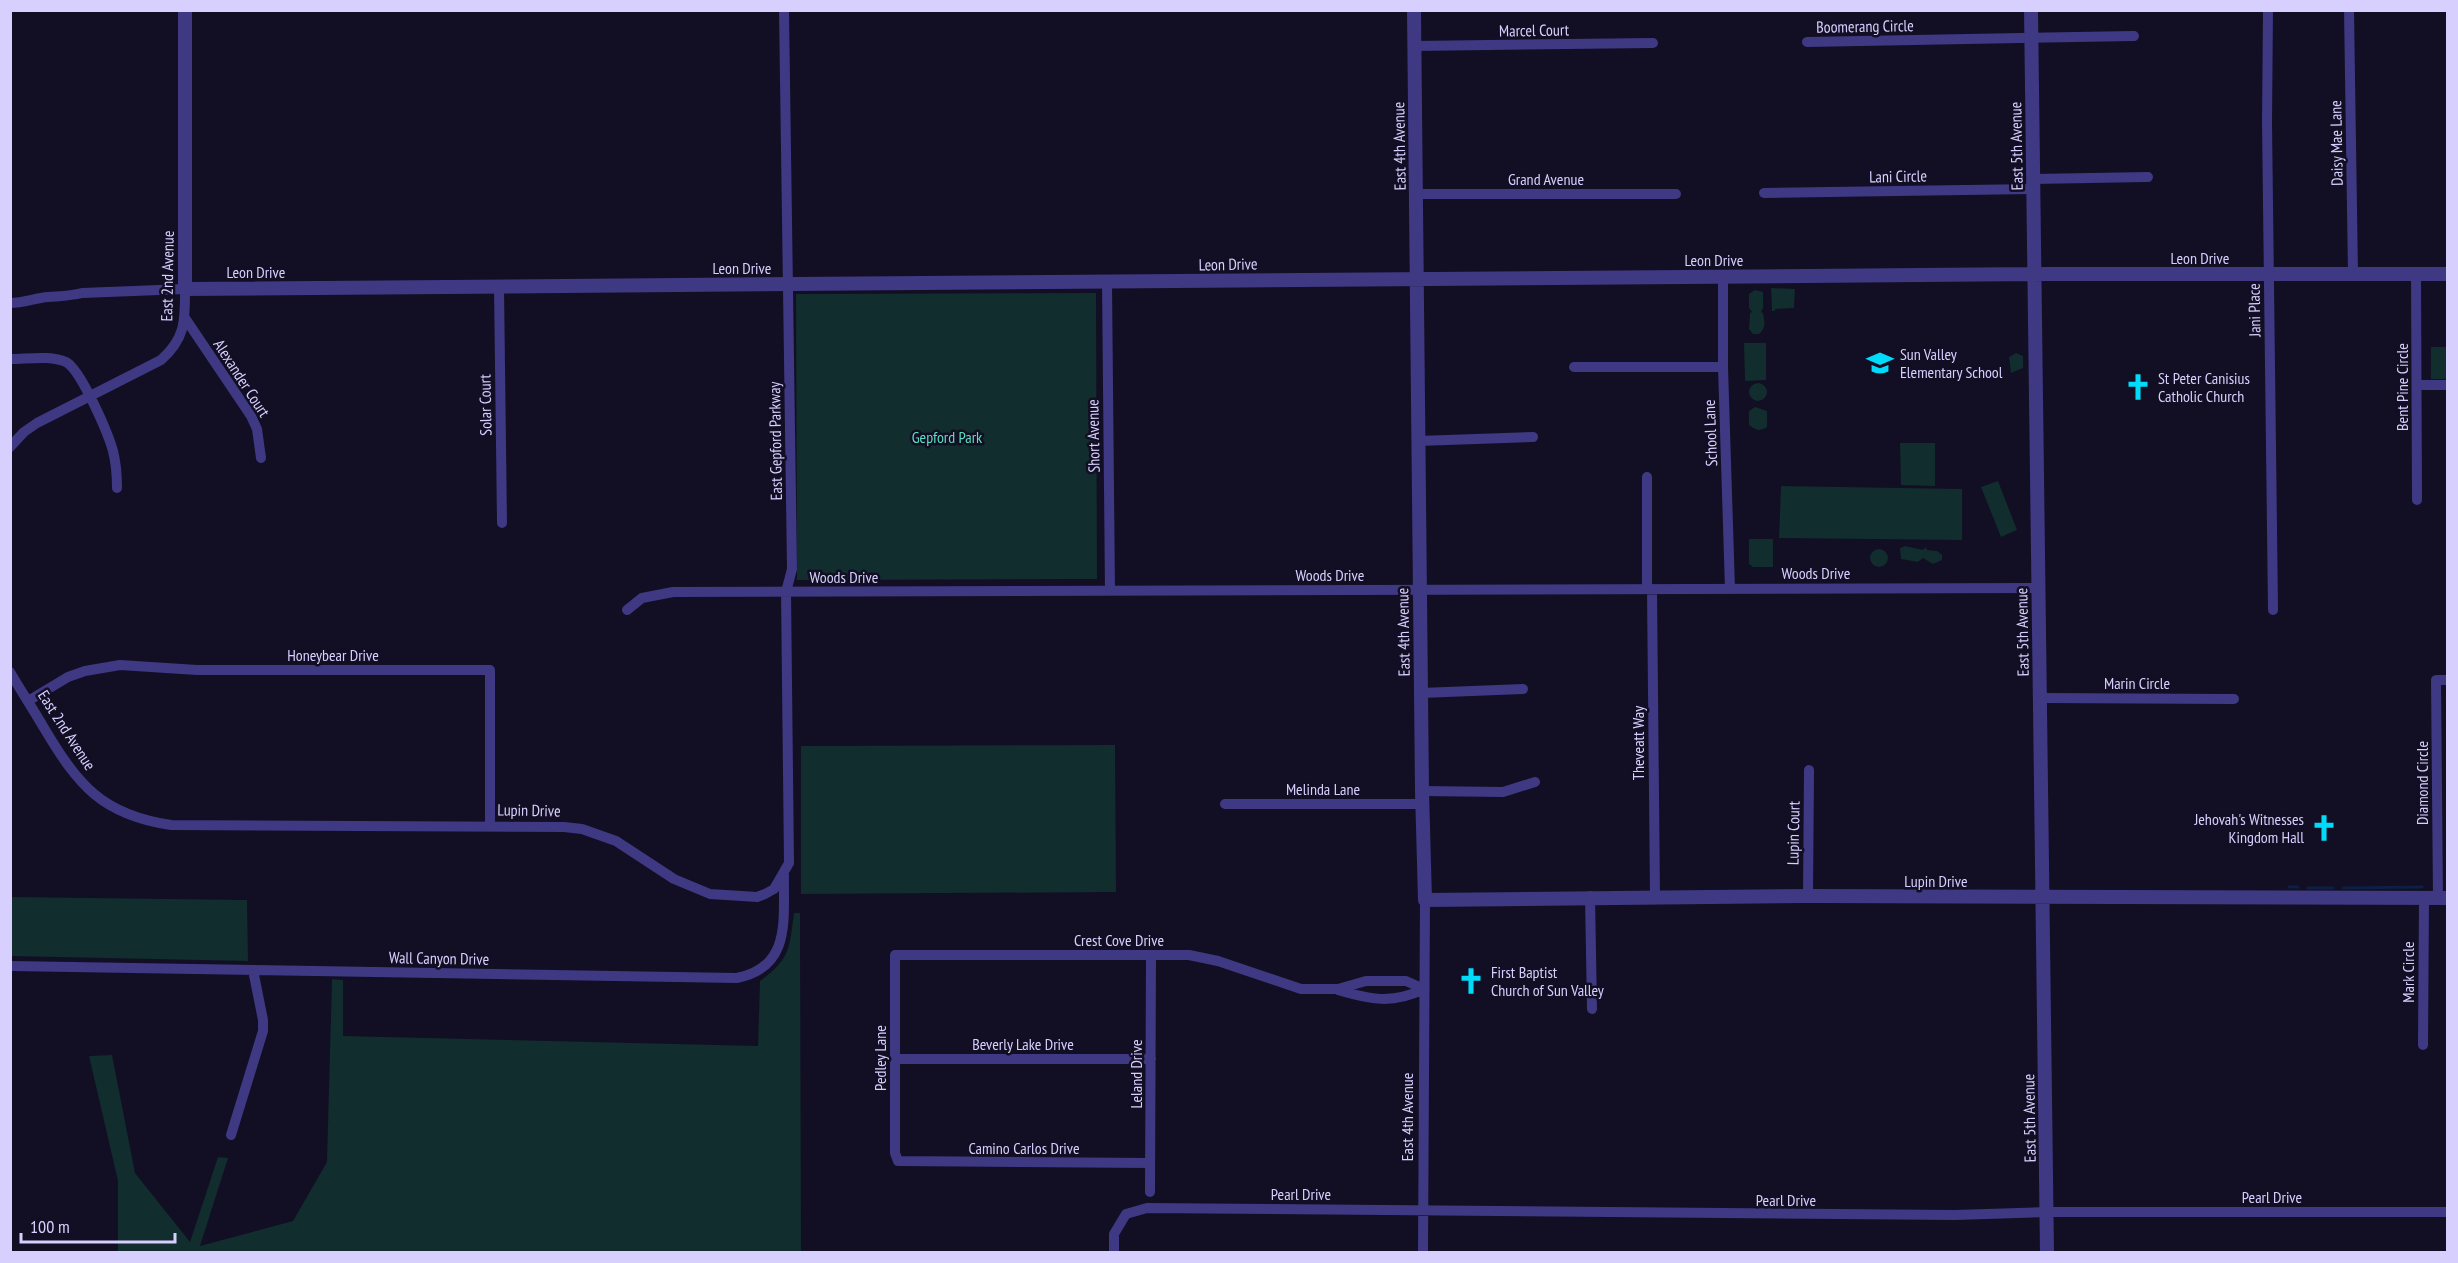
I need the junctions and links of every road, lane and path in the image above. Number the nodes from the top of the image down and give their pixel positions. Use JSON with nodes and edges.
{"nodes":[{"id":1,"x":185,"y":10,"type":"edge"},
{"id":2,"x":784,"y":10,"type":"edge"},
{"id":3,"x":1414,"y":10,"type":"edge"},
{"id":4,"x":2031,"y":10,"type":"edge"},
{"id":5,"x":2268,"y":10,"type":"edge"},
{"id":6,"x":2349,"y":10,"type":"edge"},
{"id":7,"x":2134,"y":36,"type":"dead end"},
{"id":8,"x":2031,"y":38,"type":"junction"},
{"id":9,"x":1807,"y":42,"type":"dead end"},
{"id":10,"x":1653,"y":43,"type":"dead end"},
{"id":11,"x":1414,"y":46,"type":"junction"},
{"id":12,"x":2148,"y":177,"type":"dead end"},
{"id":13,"x":2033,"y":184,"type":"junction"},
{"id":14,"x":1764,"y":193,"type":"dead end"},
{"id":15,"x":1416,"y":194,"type":"junction"},
{"id":16,"x":1676,"y":194,"type":"dead end"},
{"id":17,"x":2034,"y":274,"type":"junction"},
{"id":18,"x":2269,"y":274,"type":"junction"},
{"id":19,"x":2353,"y":274,"type":"junction"},
{"id":20,"x":2416,"y":274,"type":"junction"},
{"id":21,"x":2448,"y":274,"type":"edge"},
{"id":22,"x":1723,"y":276,"type":"junction"},
{"id":23,"x":1418,"y":279,"type":"junction"},
{"id":24,"x":1107,"y":282,"type":"junction"},
{"id":25,"x":788,"y":285,"type":"junction"},
{"id":26,"x":499,"y":287,"type":"junction"},
{"id":27,"x":185,"y":290,"type":"junction"},
{"id":28,"x":10,"y":303,"type":"edge"},
{"id":29,"x":185,"y":318,"type":"junction"},
{"id":30,"x":10,"y":359,"type":"edge"},
{"id":31,"x":1574,"y":367,"type":"dead end"},
{"id":32,"x":1723,"y":367,"type":"junction"},
{"id":33,"x":2417,"y":385,"type":"junction"},
{"id":34,"x":2448,"y":385,"type":"edge"},
{"id":35,"x":89,"y":396,"type":"junction"},
{"id":36,"x":1533,"y":437,"type":"dead end"},
{"id":37,"x":1418,"y":441,"type":"junction"},
{"id":38,"x":10,"y":447,"type":"edge"},
{"id":39,"x":261,"y":458,"type":"dead end"},
{"id":40,"x":1647,"y":477,"type":"dead end"},
{"id":41,"x":117,"y":488,"type":"dead end"},
{"id":42,"x":2417,"y":500,"type":"dead end"},
{"id":43,"x":502,"y":523,"type":"dead end"},
{"id":44,"x":2038,"y":588,"type":"junction"},
{"id":45,"x":1650,"y":589,"type":"junction"},
{"id":46,"x":1730,"y":589,"type":"junction"},
{"id":47,"x":1420,"y":590,"type":"junction"},
{"id":48,"x":1110,"y":591,"type":"junction"},
{"id":49,"x":786,"y":592,"type":"junction"},
{"id":50,"x":627,"y":610,"type":"dead end"},
{"id":51,"x":2273,"y":610,"type":"dead end"},
{"id":52,"x":10,"y":672,"type":"edge"},
{"id":53,"x":2448,"y":680,"type":"edge"},
{"id":54,"x":1523,"y":689,"type":"dead end"},
{"id":55,"x":1421,"y":693,"type":"junction"},
{"id":56,"x":2039,"y":698,"type":"junction"},
{"id":57,"x":2234,"y":699,"type":"dead end"},
{"id":58,"x":28,"y":701,"type":"junction"},
{"id":59,"x":1809,"y":770,"type":"dead end"},
{"id":60,"x":1535,"y":782,"type":"dead end"},
{"id":61,"x":1422,"y":797,"type":"junction"},
{"id":62,"x":1225,"y":804,"type":"dead end"},
{"id":63,"x":242,"y":826,"type":"joint"},
{"id":64,"x":490,"y":826,"type":"junction"},
{"id":65,"x":785,"y":872,"type":"junction"},
{"id":66,"x":1590,"y":896,"type":"junction"},
{"id":67,"x":1808,"y":896,"type":"junction"},
{"id":68,"x":1654,"y":897,"type":"junction"},
{"id":69,"x":2042,"y":897,"type":"junction"},
{"id":70,"x":2436,"y":899,"type":"edge"},
{"id":71,"x":1425,"y":900,"type":"junction"},
{"id":72,"x":895,"y":955,"type":"joint"},
{"id":73,"x":1151,"y":956,"type":"junction"},
{"id":74,"x":10,"y":966,"type":"edge"},
{"id":75,"x":253,"y":970,"type":"junction"},
{"id":76,"x":1338,"y":989,"type":"junction"},
{"id":77,"x":1424,"y":989,"type":"junction"},
{"id":78,"x":1592,"y":1009,"type":"dead end"},
{"id":79,"x":2423,"y":1045,"type":"dead end"},
{"id":80,"x":896,"y":1059,"type":"junction"},
{"id":81,"x":1151,"y":1059,"type":"junction"},
{"id":82,"x":231,"y":1135,"type":"dead end"},
{"id":83,"x":898,"y":1161,"type":"joint"},
{"id":84,"x":1150,"y":1163,"type":"junction"},
{"id":85,"x":1150,"y":1192,"type":"dead end"},
{"id":86,"x":1423,"y":1210,"type":"junction"},
{"id":87,"x":2047,"y":1212,"type":"junction"},
{"id":88,"x":2448,"y":1212,"type":"edge"},
{"id":89,"x":1114,"y":1252,"type":"edge"},
{"id":90,"x":1424,"y":1252,"type":"edge"},
{"id":91,"x":2047,"y":1252,"type":"edge"}],
"edges":[{"from":1,"to":27,"type":"street","name":"East 2nd Avenue"},
{"from":2,"to":25,"type":"street","name":"East Gepford Parkway"},
{"from":3,"to":11,"type":"street","name":"East 4th Avenue"},
{"from":4,"to":8,"type":"street","name":"East 5th Avenue"},
{"from":5,"to":18,"type":"street","name":"Jani Place"},
{"from":6,"to":19,"type":"street","name":"Daisy Mae Lane"},
{"from":7,"to":8,"type":"street","name":"Boomerang Circle"},
{"from":8,"to":9,"type":"street","name":"Boomerang Circle"},
{"from":8,"to":13,"type":"street","name":"East 5th Avenue"},
{"from":10,"to":11,"type":"street","name":"Marcel Court"},
{"from":11,"to":15,"type":"street","name":"East 4th Avenue"},
{"from":12,"to":13,"type":"street","name":"Lani Circle"},
{"from":13,"to":14,"type":"street","name":"Lani Circle"},
{"from":13,"to":17,"type":"street","name":"East 5th Avenue"},
{"from":15,"to":16,"type":"street","name":"Grand Avenue"},
{"from":15,"to":23,"type":"street","name":"East 4th Avenue"},
{"from":17,"to":18,"type":"street","name":"Leon Drive"},
{"from":17,"to":22,"type":"street","name":"Leon Drive"},
{"from":17,"to":44,"type":"street","name":"East 5th Avenue"},
{"from":18,"to":19,"type":"street","name":"Leon Drive"},
{"from":18,"to":51,"type":"street","name":"Jani Place"},
{"from":19,"to":20,"type":"street","name":"Leon Drive"},
{"from":20,"to":21,"type":"street","name":"Leon Drive"},
{"from":20,"to":33,"type":"street","name":"Bent Pine Circle"},
{"from":22,"to":23,"type":"street","name":"Leon Drive"},
{"from":22,"to":32,"type":"street","name":"School Lane"},
{"from":23,"to":24,"type":"street","name":"Leon Drive"},
{"from":23,"to":37,"type":"street","name":"East 4th Avenue"},
{"from":24,"to":25,"type":"street","name":"Leon Drive"},
{"from":24,"to":48,"type":"street","name":"Short Avenue"},
{"from":25,"to":26,"type":"street","name":"Leon Drive"},
{"from":25,"to":49,"type":"street","name":"East Gepford Parkway"},
{"from":26,"to":27,"type":"street","name":"Leon Drive"},
{"from":26,"to":43,"type":"street","name":"Solar Court"},
{"from":27,"to":28,"type":"street","name":"Leon Drive"},
{"from":27,"to":29,"type":"street","name":"East 2nd Avenue"},
{"from":29,"to":35,"type":"street","name":"East 2nd Avenue"},
{"from":29,"to":39,"type":"street","name":"Alexander Court"},
{"from":30,"to":35,"type":"street"},
{"from":31,"to":32,"type":"street"},
{"from":32,"to":46,"type":"street","name":"School Lane"},
{"from":33,"to":34,"type":"street"},
{"from":33,"to":42,"type":"street","name":"Bent Pine Circle"},
{"from":35,"to":38,"type":"street","name":"East 2nd Avenue"},
{"from":35,"to":41,"type":"street"},
{"from":36,"to":37,"type":"street"},
{"from":37,"to":47,"type":"street","name":"East 4th Avenue"},
{"from":40,"to":45,"type":"street","name":"Theveatt Way"},
{"from":44,"to":46,"type":"street","name":"Woods Drive"},
{"from":44,"to":56,"type":"street","name":"East 5th Avenue"},
{"from":45,"to":46,"type":"street","name":"Woods Drive"},
{"from":45,"to":47,"type":"street","name":"Woods Drive"},
{"from":45,"to":68,"type":"street","name":"Theveatt Way"},
{"from":47,"to":48,"type":"street","name":"Woods Drive"},
{"from":47,"to":55,"type":"street","name":"East 4th Avenue"},
{"from":48,"to":49,"type":"street","name":"Woods Drive"},
{"from":49,"to":50,"type":"street","name":"Woods Drive"},
{"from":49,"to":65,"type":"street","name":"East Gepford Parkway"},
{"from":52,"to":58,"type":"street","name":"East 2nd Avenue"},
{"from":53,"to":70,"type":"street","name":"Diamond Circle"},
{"from":54,"to":55,"type":"street"},
{"from":55,"to":61,"type":"street","name":"East 4th Avenue"},
{"from":56,"to":57,"type":"street","name":"Marin Circle"},
{"from":56,"to":69,"type":"street","name":"East 5th Avenue"},
{"from":58,"to":63,"type":"street","name":"East 2nd Avenue"},
{"from":58,"to":64,"type":"street","name":"Honeybear Drive"},
{"from":59,"to":67,"type":"street","name":"Lupin Court"},
{"from":60,"to":61,"type":"street","name":"Melinda Lane"},
{"from":61,"to":62,"type":"street","name":"Melinda Lane"},
{"from":61,"to":71,"type":"street","name":"East 4th Avenue"},
{"from":63,"to":64,"type":"street","name":"Lupin Drive"},
{"from":64,"to":65,"type":"street","name":"Lupin Drive"},
{"from":65,"to":75,"type":"street","name":"Wall Canyon Drive"},
{"from":66,"to":68,"type":"street","name":"Lupin Drive"},
{"from":66,"to":71,"type":"street","name":"Lupin Drive"},
{"from":66,"to":78,"type":"street"},
{"from":67,"to":68,"type":"street","name":"Lupin Drive"},
{"from":67,"to":69,"type":"street","name":"Lupin Drive"},
{"from":69,"to":70,"type":"street","name":"Lupin Drive"},
{"from":69,"to":87,"type":"street","name":"East 5th Avenue"},
{"from":70,"to":79,"type":"street","name":"Mark Circle"},
{"from":71,"to":77,"type":"street","name":"East 4th Avenue"},
{"from":72,"to":73,"type":"street","name":"Crest Cove Drive"},
{"from":72,"to":80,"type":"street","name":"Pedley Lane"},
{"from":73,"to":76,"type":"street","name":"Crest Cove Drive"},
{"from":73,"to":81,"type":"street","name":"Leland Drive"},
{"from":74,"to":75,"type":"street","name":"Wall Canyon Drive"},
{"from":75,"to":82,"type":"street"},
{"from":76,"to":77,"type":"street","name":"Crest Cove Drive"},
{"from":76,"to":77,"type":"street","name":"Crest Cove Drive"},
{"from":77,"to":86,"type":"street","name":"East 4th Avenue"},
{"from":80,"to":81,"type":"street","name":"Beverly Lake Drive"},
{"from":80,"to":83,"type":"street","name":"Pedley Lane"},
{"from":81,"to":84,"type":"street","name":"Leland Drive"},
{"from":83,"to":84,"type":"street","name":"Camino Carlos Drive"},
{"from":84,"to":85,"type":"street","name":"Leland Drive"},
{"from":86,"to":87,"type":"street","name":"Pearl Drive"},
{"from":86,"to":89,"type":"street","name":"Pearl Drive"},
{"from":86,"to":90,"type":"street","name":"East 4th Avenue"},
{"from":87,"to":88,"type":"street","name":"Pearl Drive"},
{"from":87,"to":91,"type":"street","name":"East 5th Avenue"}]}
